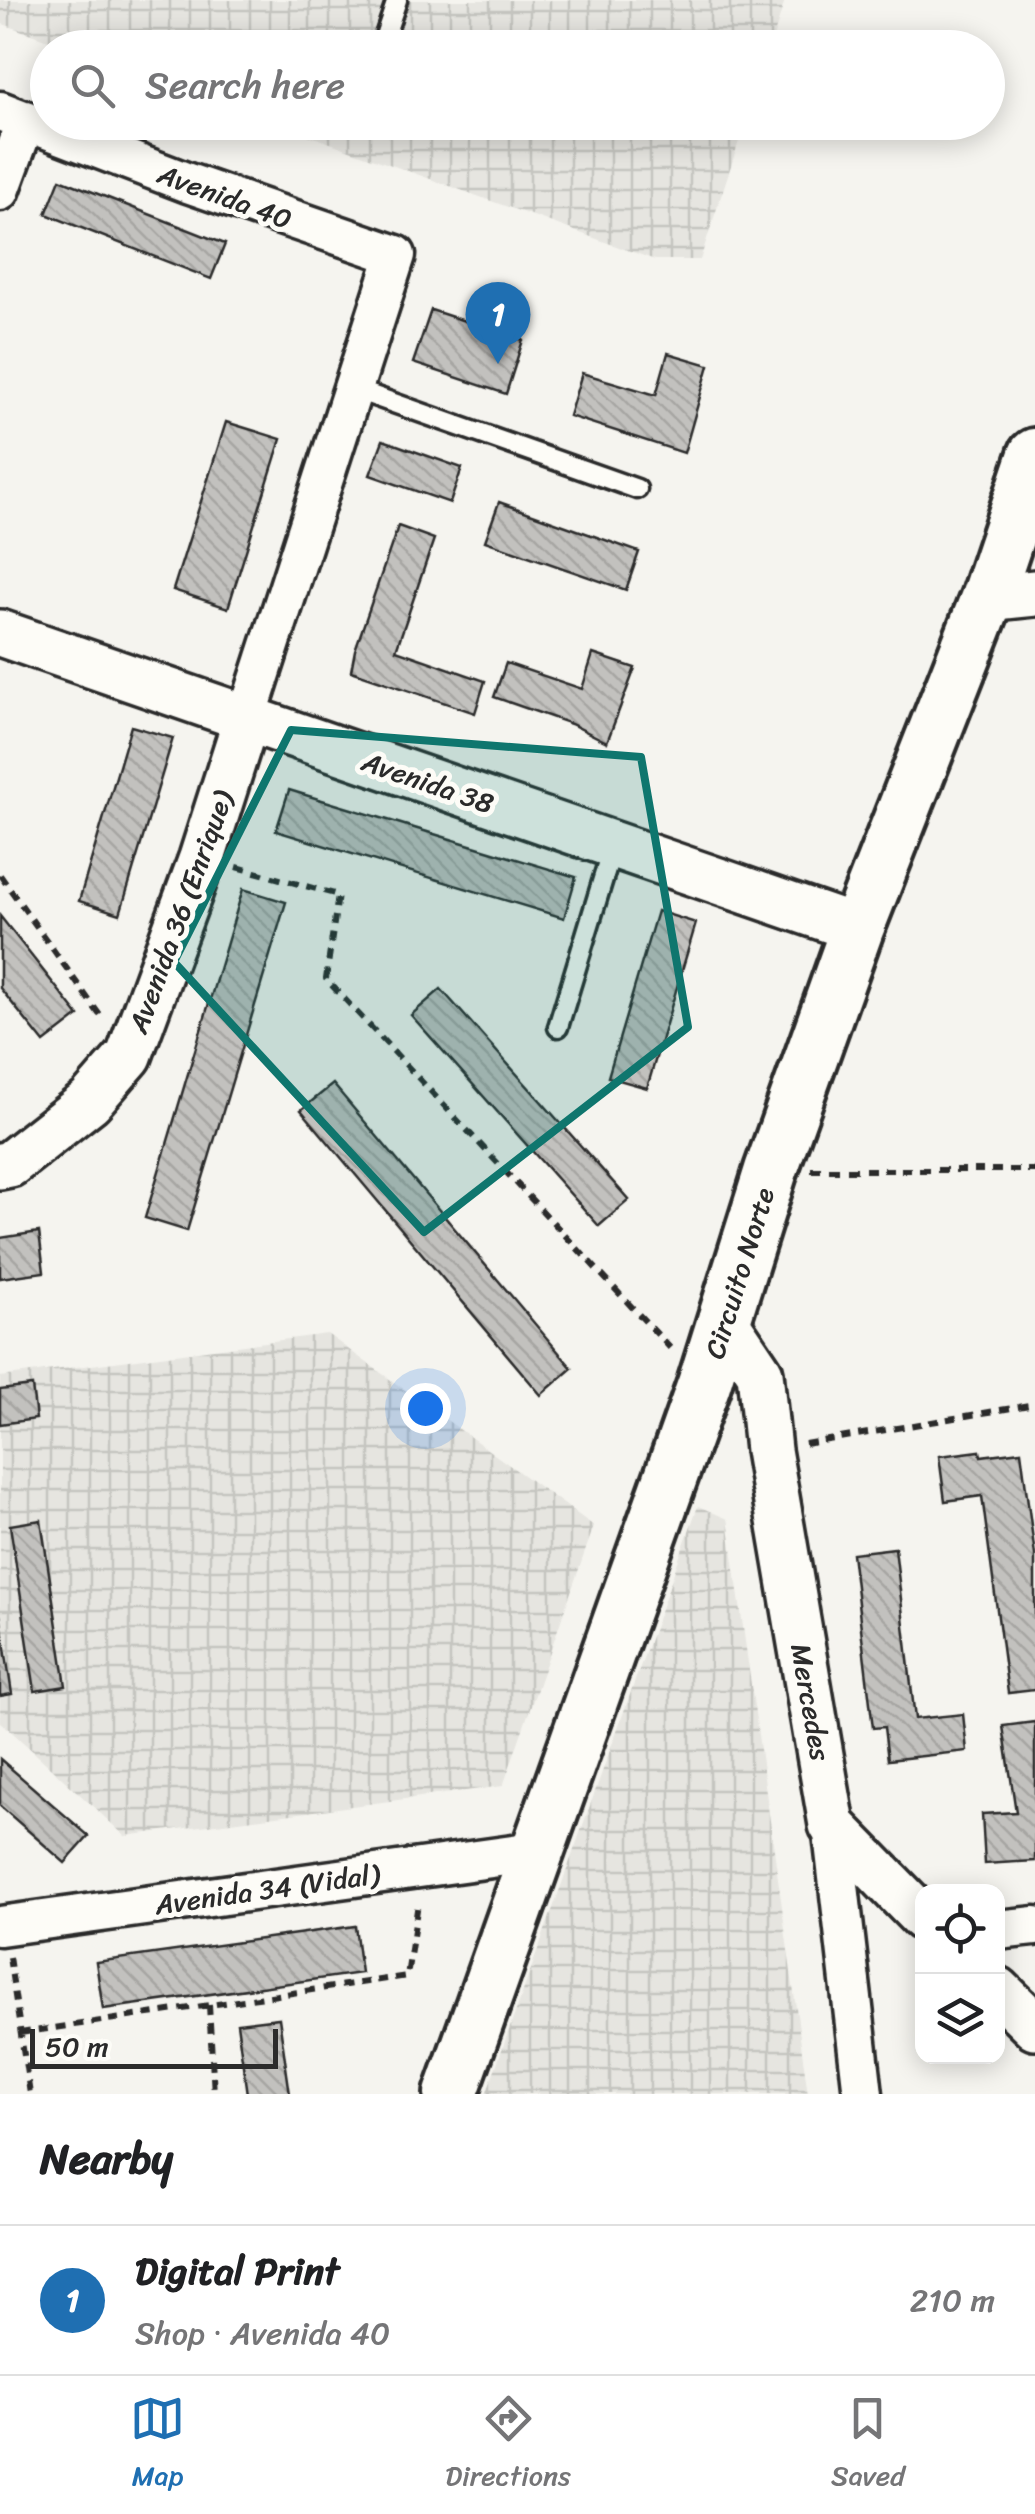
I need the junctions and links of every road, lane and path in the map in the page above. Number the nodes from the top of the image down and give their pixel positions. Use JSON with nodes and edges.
{"nodes":[{"id":1,"x":398,"y":0,"type":"edge"},
{"id":2,"x":387,"y":30,"type":"edge"},
{"id":3,"x":13,"y":115,"type":"edge"},
{"id":4,"x":78,"y":140,"type":"edge"},
{"id":5,"x":0,"y":191,"type":"edge"},
{"id":6,"x":351,"y":388,"type":"junction"},
{"id":7,"x":1035,"y":455,"type":"edge"},
{"id":8,"x":637,"y":490,"type":"dead end"},
{"id":9,"x":1011,"y":596,"type":"edge"},
{"id":10,"x":0,"y":633,"type":"edge"},
{"id":11,"x":246,"y":720,"type":"junction"},
{"id":12,"x":613,"y":846,"type":"junction"},
{"id":13,"x":202,"y":858,"type":"junction"},
{"id":14,"x":0,"y":876,"type":"edge"},
{"id":15,"x":857,"y":929,"type":"junction"},
{"id":16,"x":558,"y":1028,"type":"dead end"},
{"id":17,"x":129,"y":1056,"type":"junction"},
{"id":18,"x":0,"y":1166,"type":"edge"},
{"id":19,"x":771,"y":1170,"type":"junction"},
{"id":20,"x":1035,"y":1170,"type":"edge"},
{"id":21,"x":725,"y":1321,"type":"junction"},
{"id":22,"x":704,"y":1384,"type":"junction"},
{"id":23,"x":1035,"y":1404,"type":"edge"},
{"id":24,"x":768,"y":1450,"type":"junction"},
{"id":25,"x":832,"y":1825,"type":"junction"},
{"id":26,"x":535,"y":1852,"type":"junction"},
{"id":27,"x":423,"y":1868,"type":"junction"},
{"id":28,"x":915,"y":1910,"type":"edge"},
{"id":29,"x":2,"y":1925,"type":"edge"},
{"id":30,"x":1035,"y":1926,"type":"edge"},
{"id":31,"x":1005,"y":1929,"type":"edge"},
{"id":32,"x":1005,"y":1997,"type":"edge"},
{"id":33,"x":210,"y":2005,"type":"junction"},
{"id":34,"x":1035,"y":2026,"type":"edge"},
{"id":35,"x":20,"y":2033,"type":"junction"},
{"id":36,"x":30,"y":2094,"type":"edge"},
{"id":37,"x":214,"y":2094,"type":"edge"},
{"id":38,"x":450,"y":2094,"type":"edge"},
{"id":39,"x":864,"y":2094,"type":"edge"}],
"edges":[{"from":1,"to":2,"type":"lane"},
{"from":3,"to":5,"type":"street"},
{"from":4,"to":6,"type":"street","name":"Avenida 40"},
{"from":6,"to":8,"type":"lane"},
{"from":6,"to":11,"type":"street"},
{"from":7,"to":9,"type":"main road","name":"Circuito Norte"},
{"from":9,"to":15,"type":"main road","name":"Circuito Norte"},
{"from":10,"to":11,"type":"street","name":"Avenida 38"},
{"from":11,"to":12,"type":"street","name":"Avenida 38"},
{"from":11,"to":13,"type":"street","name":"Avenida 36 (Enrique)"},
{"from":12,"to":15,"type":"street","name":"Avenida 38"},
{"from":12,"to":16,"type":"lane"},
{"from":13,"to":17,"type":"street","name":"Avenida 36 (Enrique)"},
{"from":13,"to":22,"type":"path"},
{"from":14,"to":17,"type":"path"},
{"from":15,"to":19,"type":"main road","name":"Circuito Norte"},
{"from":17,"to":18,"type":"street","name":"Avenida 36 (Enrique)"},
{"from":19,"to":20,"type":"path"},
{"from":19,"to":21,"type":"main road","name":"Circuito Norte"},
{"from":21,"to":22,"type":"main road","name":"Circuito Norte"},
{"from":21,"to":24,"type":"street","name":"Mercedes"},
{"from":22,"to":26,"type":"main road","name":"Circuito Norte"},
{"from":23,"to":24,"type":"path"},
{"from":24,"to":25,"type":"street","name":"Mercedes"},
{"from":25,"to":28,"type":"street"},
{"from":25,"to":39,"type":"street","name":"Mercedes"},
{"from":26,"to":27,"type":"street","name":"Avenida 34 (Vidal)"},
{"from":26,"to":38,"type":"main road","name":"Circuito Norte"},
{"from":27,"to":29,"type":"street","name":"Avenida 34 (Vidal)"},
{"from":27,"to":33,"type":"path"},
{"from":29,"to":35,"type":"path"},
{"from":30,"to":31,"type":"street"},
{"from":32,"to":34,"type":"street"},
{"from":33,"to":35,"type":"path"},
{"from":33,"to":37,"type":"path"},
{"from":35,"to":36,"type":"path"}]}
